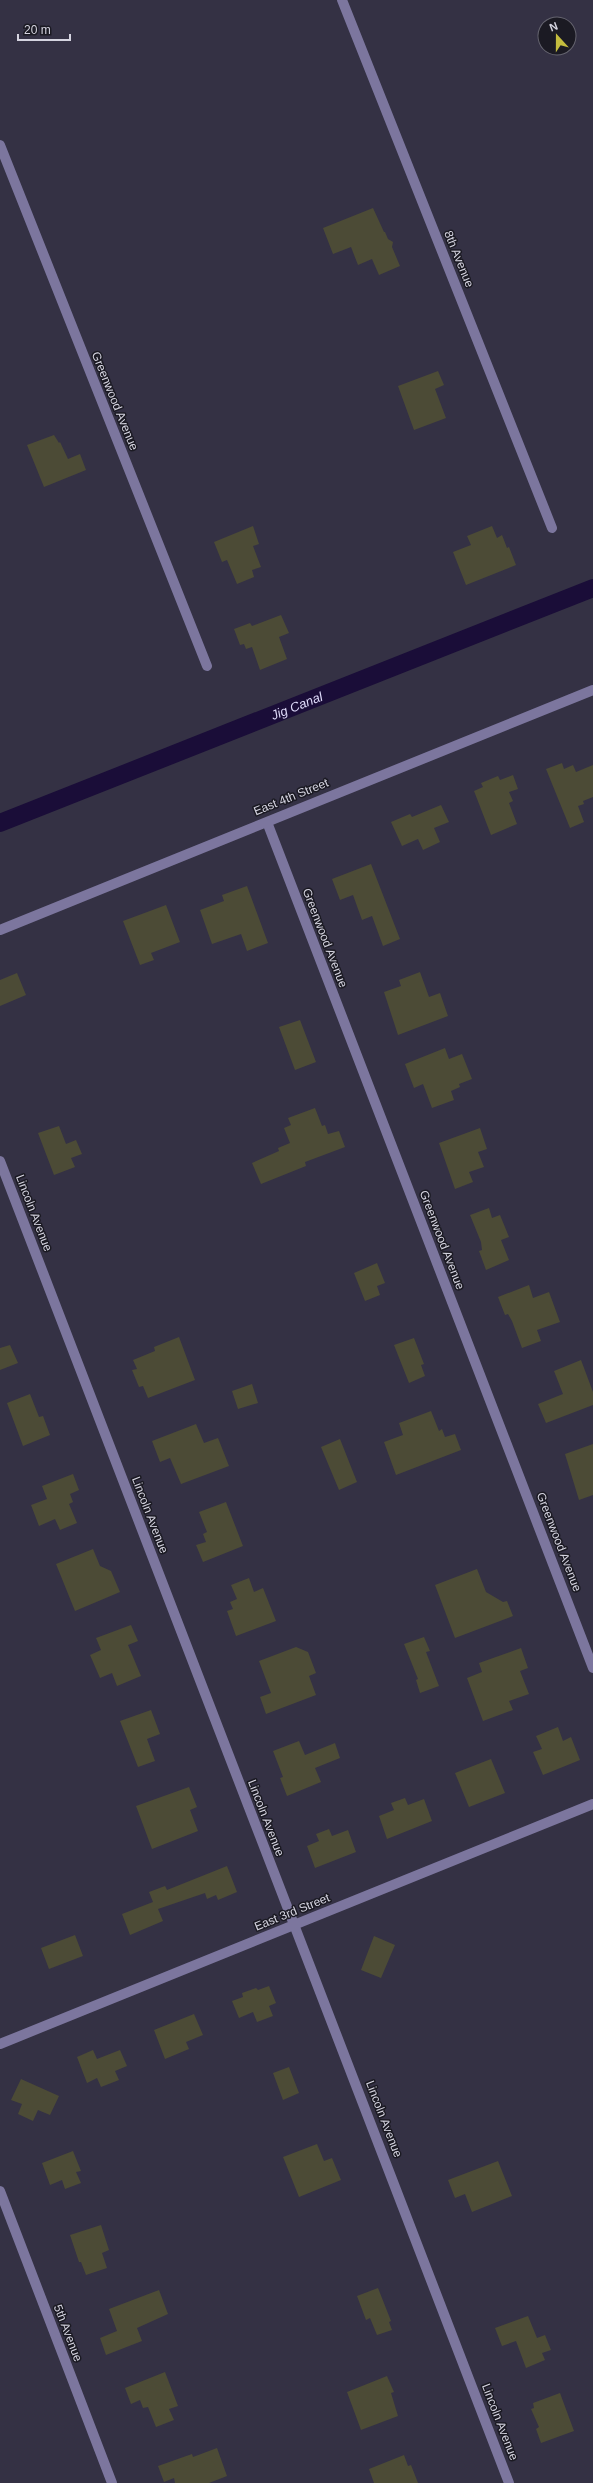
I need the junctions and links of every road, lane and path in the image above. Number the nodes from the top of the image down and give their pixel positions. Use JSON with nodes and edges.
{"nodes":[{"id":1,"x":342,"y":0,"type":"edge"},
{"id":2,"x":0,"y":146,"type":"edge"},
{"id":3,"x":552,"y":528,"type":"dead end"},
{"id":4,"x":207,"y":666,"type":"dead end"},
{"id":5,"x":593,"y":690,"type":"edge"},
{"id":6,"x":267,"y":822,"type":"junction"},
{"id":7,"x":0,"y":930,"type":"edge"},
{"id":8,"x":0,"y":1161,"type":"edge"},
{"id":9,"x":593,"y":1668,"type":"edge"},
{"id":10,"x":593,"y":1804,"type":"edge"},
{"id":11,"x":294,"y":1925,"type":"junction"},
{"id":12,"x":0,"y":2044,"type":"edge"},
{"id":13,"x":0,"y":2192,"type":"edge"},
{"id":14,"x":112,"y":2483,"type":"edge"},
{"id":15,"x":509,"y":2483,"type":"edge"}],
"edges":[{"from":1,"to":3,"type":"street","name":"8th Avenue"},
{"from":2,"to":4,"type":"street","name":"Greenwood Avenue"},
{"from":5,"to":6,"type":"street","name":"East 4th Street"},
{"from":6,"to":7,"type":"street","name":"East 4th Street"},
{"from":6,"to":9,"type":"street","name":"Greenwood Avenue"},
{"from":8,"to":11,"type":"street","name":"Lincoln Avenue"},
{"from":10,"to":11,"type":"street","name":"East 3rd Street"},
{"from":11,"to":12,"type":"street","name":"East 3rd Street"},
{"from":11,"to":15,"type":"street","name":"Lincoln Avenue"},
{"from":13,"to":14,"type":"street","name":"5th Avenue"}]}
